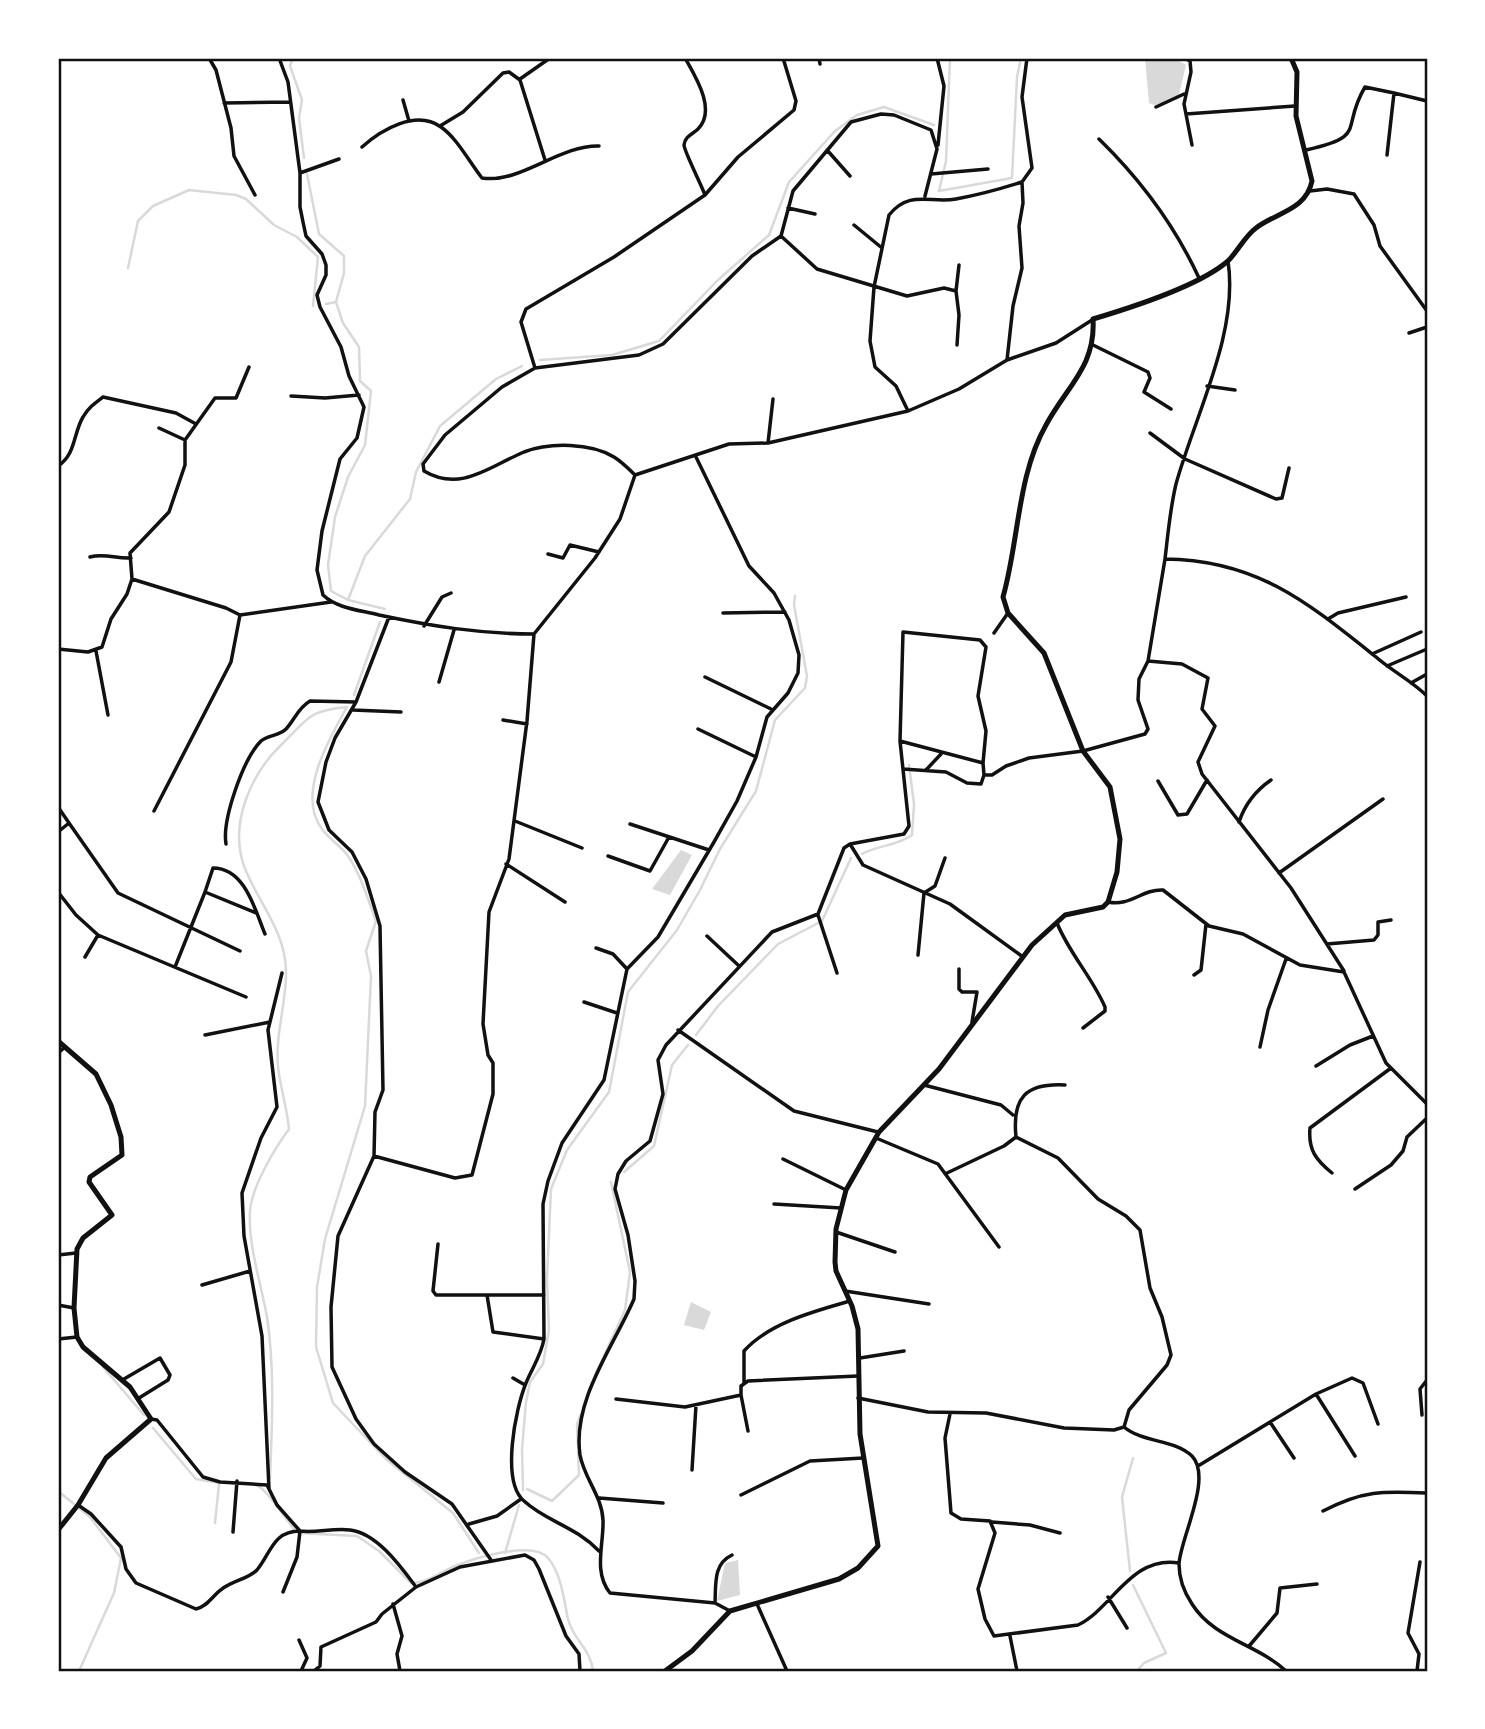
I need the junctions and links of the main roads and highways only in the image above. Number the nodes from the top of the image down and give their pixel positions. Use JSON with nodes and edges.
{"nodes":[{"id":1,"x":1292,"y":58,"type":"edge"},
{"id":2,"x":58,"y":1041,"type":"edge"},
{"id":3,"x":58,"y":1530,"type":"edge"},
{"id":4,"x":665,"y":1671,"type":"edge"}],
"edges":[{"from":1,"to":4,"type":"main road"},
{"from":2,"to":3,"type":"main road"}]}
